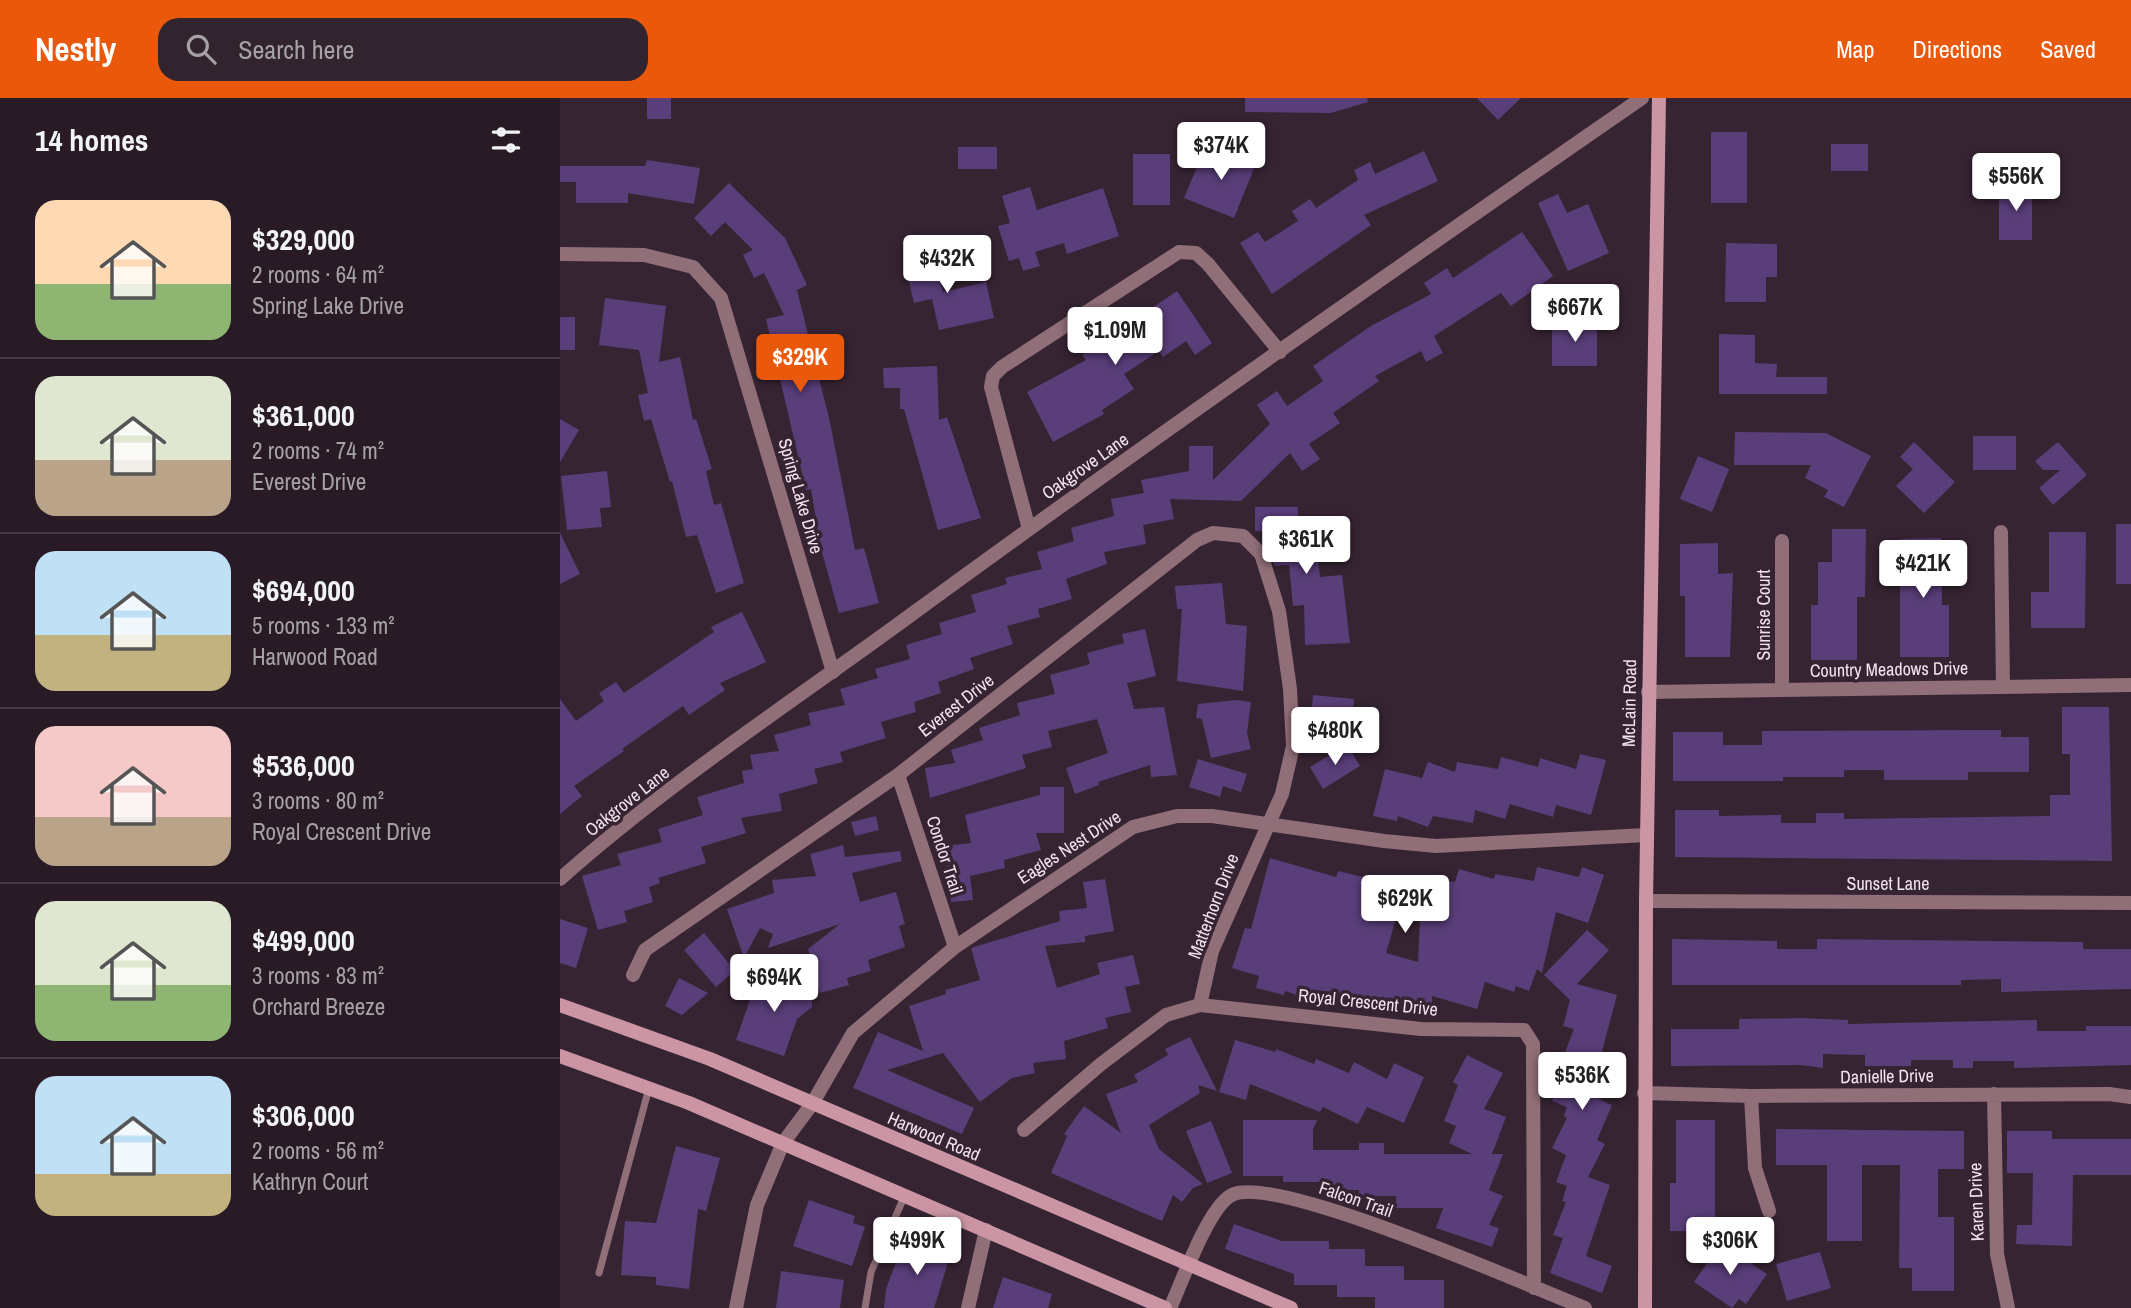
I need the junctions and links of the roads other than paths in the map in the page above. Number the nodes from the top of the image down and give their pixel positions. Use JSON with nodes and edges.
{"nodes":[{"id":1,"x":1642,"y":98,"type":"edge"},
{"id":2,"x":1659,"y":98,"type":"edge"},
{"id":3,"x":560,"y":254,"type":"edge"},
{"id":4,"x":1280,"y":352,"type":"junction"},
{"id":5,"x":1029,"y":529,"type":"junction"},
{"id":6,"x":2001,"y":532,"type":"dead end"},
{"id":7,"x":1782,"y":541,"type":"dead end"},
{"id":8,"x":1279,"y":611,"type":"joint"},
{"id":9,"x":833,"y":672,"type":"junction"},
{"id":10,"x":2131,"y":685,"type":"edge"},
{"id":11,"x":2003,"y":687,"type":"junction"},
{"id":12,"x":1782,"y":690,"type":"junction"},
{"id":13,"x":1648,"y":692,"type":"junction"},
{"id":14,"x":898,"y":775,"type":"junction"},
{"id":15,"x":1267,"y":822,"type":"junction"},
{"id":16,"x":1646,"y":835,"type":"junction"},
{"id":17,"x":560,"y":879,"type":"edge"},
{"id":18,"x":1646,"y":901,"type":"junction"},
{"id":19,"x":2131,"y":903,"type":"edge"},
{"id":20,"x":955,"y":947,"type":"junction"},
{"id":21,"x":633,"y":975,"type":"dead end"},
{"id":22,"x":1200,"y":1004,"type":"junction"},
{"id":23,"x":560,"y":1005,"type":"edge"},
{"id":24,"x":560,"y":1056,"type":"edge"},
{"id":25,"x":649,"y":1088,"type":"junction"},
{"id":26,"x":1644,"y":1093,"type":"junction"},
{"id":27,"x":1994,"y":1094,"type":"junction"},
{"id":28,"x":1751,"y":1096,"type":"junction"},
{"id":29,"x":2131,"y":1097,"type":"edge"},
{"id":30,"x":812,"y":1104,"type":"junction"},
{"id":31,"x":1024,"y":1130,"type":"dead end"},
{"id":32,"x":783,"y":1143,"type":"junction"},
{"id":33,"x":905,"y":1195,"type":"junction"},
{"id":34,"x":1769,"y":1212,"type":"dead end"},
{"id":35,"x":986,"y":1230,"type":"junction"},
{"id":36,"x":1190,"y":1265,"type":"junction"},
{"id":37,"x":599,"y":1273,"type":"dead end"},
{"id":38,"x":1534,"y":1287,"type":"junction"},
{"id":39,"x":736,"y":1308,"type":"edge"},
{"id":40,"x":865,"y":1308,"type":"edge"},
{"id":41,"x":968,"y":1308,"type":"edge"},
{"id":42,"x":1167,"y":1308,"type":"edge"},
{"id":43,"x":1290,"y":1308,"type":"edge"},
{"id":44,"x":1585,"y":1308,"type":"edge"},
{"id":45,"x":1645,"y":1308,"type":"edge"},
{"id":46,"x":2008,"y":1308,"type":"edge"}],
"edges":[{"from":1,"to":4,"type":"street","name":"Oakgrove Lane"},
{"from":2,"to":13,"type":"main road","name":"McLain Road"},
{"from":3,"to":9,"type":"street","name":"Spring Lake Drive"},
{"from":4,"to":5,"type":"street","name":"Oakgrove Lane"},
{"from":4,"to":5,"type":"street"},
{"from":5,"to":9,"type":"street","name":"Oakgrove Lane"},
{"from":6,"to":11,"type":"street"},
{"from":7,"to":12,"type":"street","name":"Sunrise Court"},
{"from":8,"to":14,"type":"street","name":"Everest Drive"},
{"from":8,"to":15,"type":"street","name":"Matterhorn Drive"},
{"from":9,"to":17,"type":"street","name":"Oakgrove Lane"},
{"from":10,"to":11,"type":"street","name":"Country Meadows Drive"},
{"from":11,"to":12,"type":"street","name":"Country Meadows Drive"},
{"from":12,"to":13,"type":"street","name":"Country Meadows Drive"},
{"from":13,"to":16,"type":"main road","name":"McLain Road"},
{"from":14,"to":20,"type":"street","name":"Condor Trail"},
{"from":14,"to":21,"type":"street","name":"Everest Drive"},
{"from":15,"to":16,"type":"street","name":"Eagles Nest Drive"},
{"from":15,"to":20,"type":"street","name":"Eagles Nest Drive"},
{"from":15,"to":22,"type":"street","name":"Matterhorn Drive"},
{"from":16,"to":18,"type":"main road","name":"McLain Road"},
{"from":18,"to":19,"type":"street","name":"Sunset Lane"},
{"from":18,"to":26,"type":"main road","name":"McLain Road"},
{"from":20,"to":30,"type":"street","name":"Eagles Nest Drive"},
{"from":22,"to":31,"type":"street"},
{"from":22,"to":38,"type":"street","name":"Royal Crescent Drive"},
{"from":23,"to":30,"type":"main road","name":"Harwood Road"},
{"from":24,"to":25,"type":"main road"},
{"from":25,"to":32,"type":"main road"},
{"from":25,"to":37,"type":"lane"},
{"from":26,"to":28,"type":"street","name":"Danielle Drive"},
{"from":26,"to":45,"type":"main road","name":"McLain Road"},
{"from":27,"to":28,"type":"street","name":"Danielle Drive"},
{"from":27,"to":29,"type":"street","name":"Danielle Drive"},
{"from":27,"to":46,"type":"street","name":"Karen Drive"},
{"from":28,"to":34,"type":"street"},
{"from":30,"to":32,"type":"street","name":"Eagles Nest Drive"},
{"from":30,"to":36,"type":"main road","name":"Harwood Road"},
{"from":32,"to":33,"type":"main road"},
{"from":32,"to":39,"type":"street","name":"Eagles Nest Drive"},
{"from":33,"to":35,"type":"main road"},
{"from":33,"to":40,"type":"lane"},
{"from":35,"to":41,"type":"street"},
{"from":35,"to":42,"type":"main road"},
{"from":36,"to":38,"type":"street","name":"Falcon Trail"},
{"from":36,"to":42,"type":"street","name":"Falcon Trail"},
{"from":36,"to":43,"type":"main road","name":"Harwood Road"},
{"from":38,"to":44,"type":"street","name":"Falcon Trail"}]}
